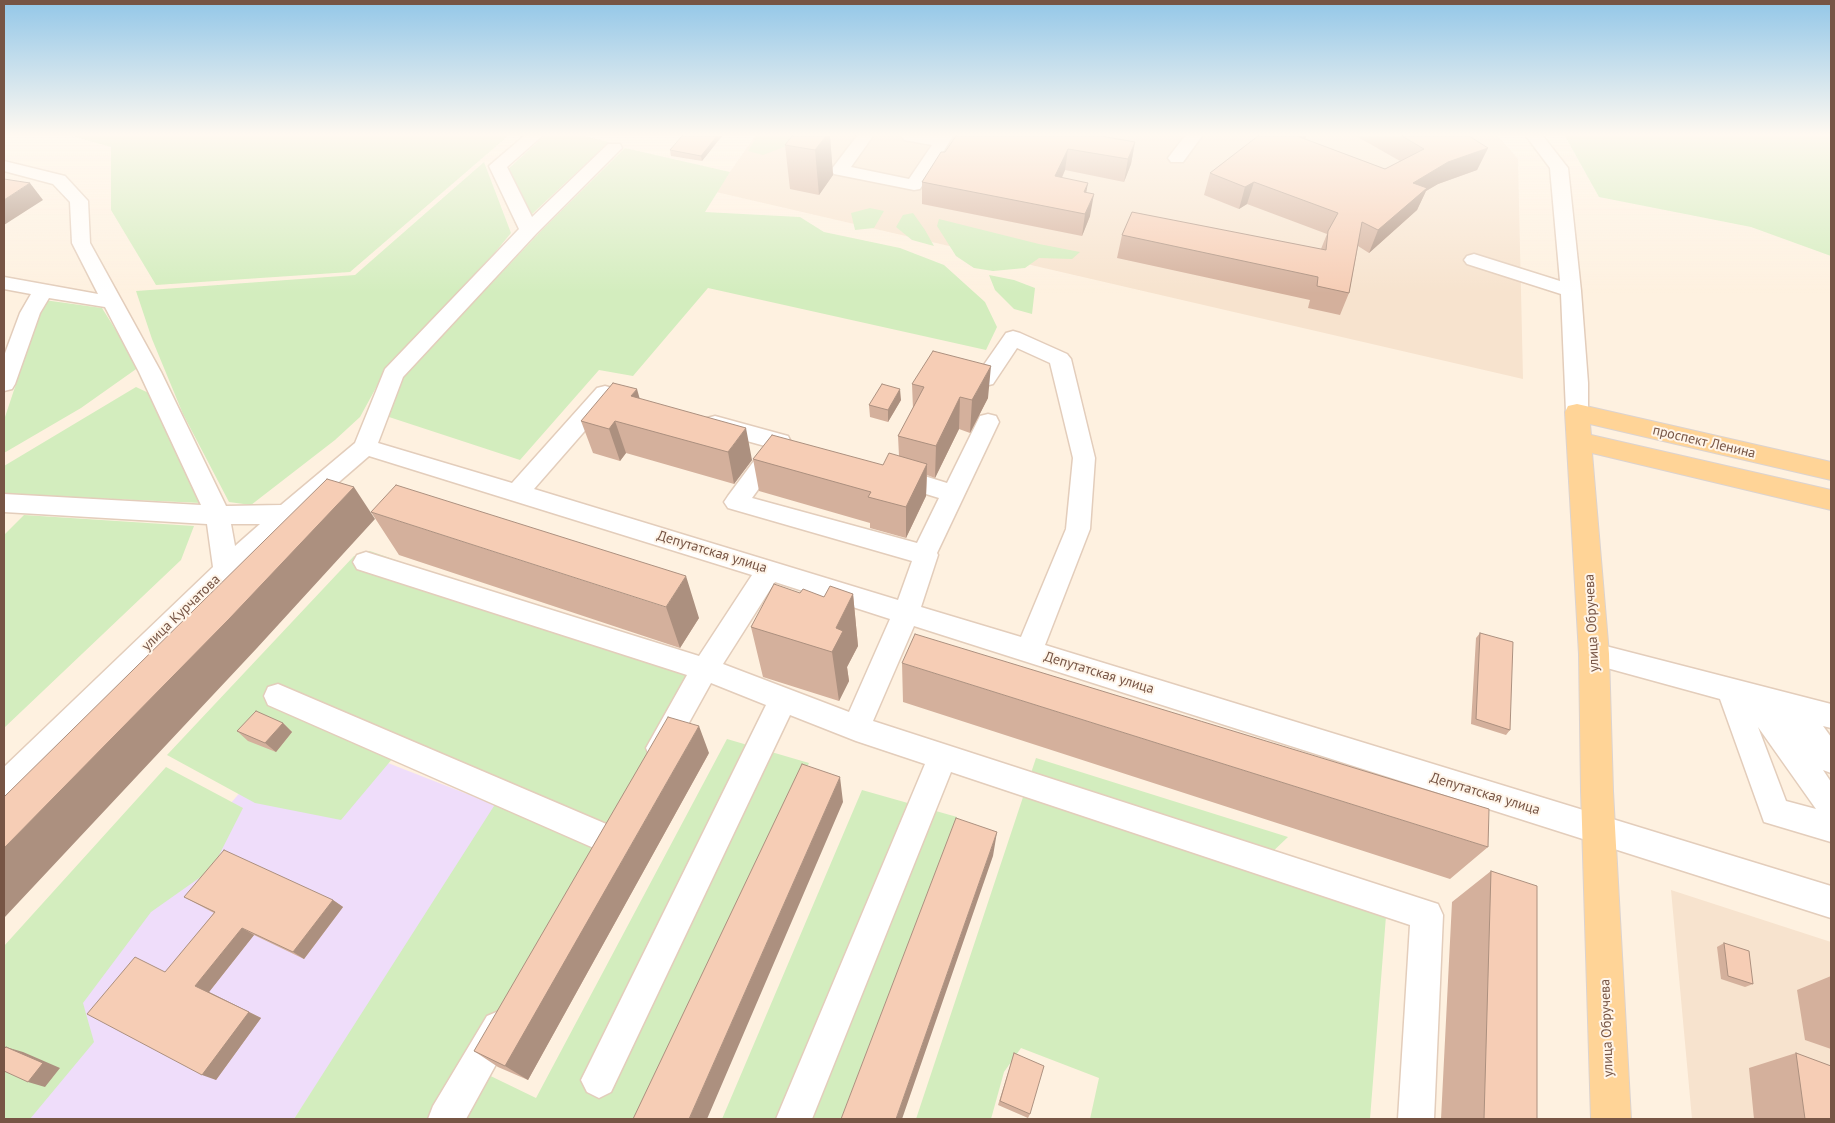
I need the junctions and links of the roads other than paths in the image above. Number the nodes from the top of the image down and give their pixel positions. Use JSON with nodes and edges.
{"nodes":[{"id":1,"x":67,"y":188,"type":"edge"},
{"id":2,"x":509,"y":188,"type":"edge"},
{"id":3,"x":572,"y":188,"type":"edge"},
{"id":4,"x":1561,"y":188,"type":"edge"},
{"id":5,"x":529,"y":230,"type":"junction"},
{"id":6,"x":1474,"y":260,"type":"dead end"},
{"id":7,"x":4,"y":283,"type":"edge"},
{"id":8,"x":1571,"y":290,"type":"junction"},
{"id":9,"x":43,"y":291,"type":"junction"},
{"id":10,"x":112,"y":302,"type":"junction"},
{"id":11,"x":5,"y":373,"type":"edge"},
{"id":12,"x":985,"y":380,"type":"edge"},
{"id":13,"x":651,"y":406,"type":"edge"},
{"id":14,"x":697,"y":419,"type":"edge"},
{"id":15,"x":988,"y":422,"type":"dead end"},
{"id":16,"x":1578,"y":427,"type":"junction"},
{"id":17,"x":365,"y":448,"type":"junction"},
{"id":18,"x":876,"y":470,"type":"edge"},
{"id":19,"x":1831,"y":471,"type":"edge"},
{"id":20,"x":517,"y":493,"type":"junction"},
{"id":21,"x":952,"y":493,"type":"junction"},
{"id":22,"x":1831,"y":500,"type":"edge"},
{"id":23,"x":4,"y":503,"type":"edge"},
{"id":24,"x":286,"y":514,"type":"junction"},
{"id":25,"x":218,"y":515,"type":"junction"},
{"id":26,"x":924,"y":554,"type":"junction"},
{"id":27,"x":366,"y":562,"type":"dead end"},
{"id":28,"x":226,"y":570,"type":"junction"},
{"id":29,"x":769,"y":570,"type":"junction"},
{"id":30,"x":906,"y":613,"type":"junction"},
{"id":31,"x":1029,"y":651,"type":"junction"},
{"id":32,"x":1594,"y":654,"type":"junction"},
{"id":33,"x":705,"y":669,"type":"junction"},
{"id":34,"x":1741,"y":693,"type":"junction"},
{"id":35,"x":278,"y":696,"type":"dead end"},
{"id":36,"x":783,"y":699,"type":"junction"},
{"id":37,"x":1791,"y":705,"type":"junction"},
{"id":38,"x":1831,"y":716,"type":"edge"},
{"id":39,"x":856,"y":728,"type":"junction"},
{"id":40,"x":943,"y":756,"type":"junction"},
{"id":41,"x":1831,"y":760,"type":"edge"},
{"id":42,"x":646,"y":771,"type":"edge"},
{"id":43,"x":4,"y":786,"type":"edge"},
{"id":44,"x":1831,"y":806,"type":"edge"},
{"id":45,"x":1831,"y":828,"type":"edge"},
{"id":46,"x":1598,"y":829,"type":"junction"},
{"id":47,"x":607,"y":839,"type":"edge"},
{"id":48,"x":1831,"y":902,"type":"edge"},
{"id":49,"x":514,"y":1000,"type":"edge"},
{"id":50,"x":599,"y":1080,"type":"dead end"},
{"id":51,"x":446,"y":1119,"type":"edge"},
{"id":52,"x":794,"y":1119,"type":"edge"},
{"id":53,"x":1416,"y":1119,"type":"edge"},
{"id":54,"x":1610,"y":1119,"type":"edge"}],
"edges":[{"from":1,"to":10,"type":"street"},
{"from":2,"to":5,"type":"street"},
{"from":3,"to":5,"type":"street"},
{"from":4,"to":8,"type":"street","name":"улица Обручева"},
{"from":5,"to":17,"type":"street"},
{"from":6,"to":8,"type":"street"},
{"from":7,"to":9,"type":"street"},
{"from":8,"to":16,"type":"street","name":"улица Обручева"},
{"from":9,"to":10,"type":"street"},
{"from":9,"to":11,"type":"street"},
{"from":10,"to":25,"type":"street"},
{"from":12,"to":31,"type":"street"},
{"from":13,"to":20,"type":"street"},
{"from":14,"to":26,"type":"street"},
{"from":15,"to":21,"type":"street"},
{"from":16,"to":19,"type":"main road","name":"проспект Ленина"},
{"from":16,"to":22,"type":"main road","name":"проспект Ленина"},
{"from":16,"to":32,"type":"main road","name":"улица Обручева"},
{"from":17,"to":20,"type":"street","name":"Депутатская улица"},
{"from":17,"to":24,"type":"street","name":"улица Курчатова"},
{"from":18,"to":21,"type":"street"},
{"from":20,"to":29,"type":"street","name":"Депутатская улица"},
{"from":21,"to":26,"type":"street"},
{"from":23,"to":25,"type":"street"},
{"from":24,"to":25,"type":"street"},
{"from":24,"to":28,"type":"street","name":"улица Курчатова"},
{"from":25,"to":28,"type":"street"},
{"from":26,"to":30,"type":"street"},
{"from":27,"to":33,"type":"street"},
{"from":28,"to":43,"type":"street","name":"улица Курчатова"},
{"from":29,"to":30,"type":"street","name":"Депутатская улица"},
{"from":29,"to":33,"type":"street"},
{"from":30,"to":31,"type":"street","name":"Депутатская улица"},
{"from":30,"to":39,"type":"street"},
{"from":31,"to":46,"type":"street","name":"Депутатская улица"},
{"from":32,"to":34,"type":"street"},
{"from":32,"to":46,"type":"main road","name":"улица Обручева"},
{"from":33,"to":36,"type":"street"},
{"from":33,"to":42,"type":"street"},
{"from":34,"to":37,"type":"street"},
{"from":34,"to":44,"type":"street"},
{"from":34,"to":45,"type":"street"},
{"from":35,"to":47,"type":"street"},
{"from":36,"to":39,"type":"street"},
{"from":36,"to":50,"type":"street"},
{"from":37,"to":38,"type":"street"},
{"from":37,"to":41,"type":"street"},
{"from":39,"to":40,"type":"street"},
{"from":40,"to":52,"type":"street"},
{"from":40,"to":53,"type":"street"},
{"from":46,"to":48,"type":"street","name":"Депутатская улица"},
{"from":46,"to":54,"type":"main road","name":"улица Обручева"},
{"from":49,"to":51,"type":"street"}]}
